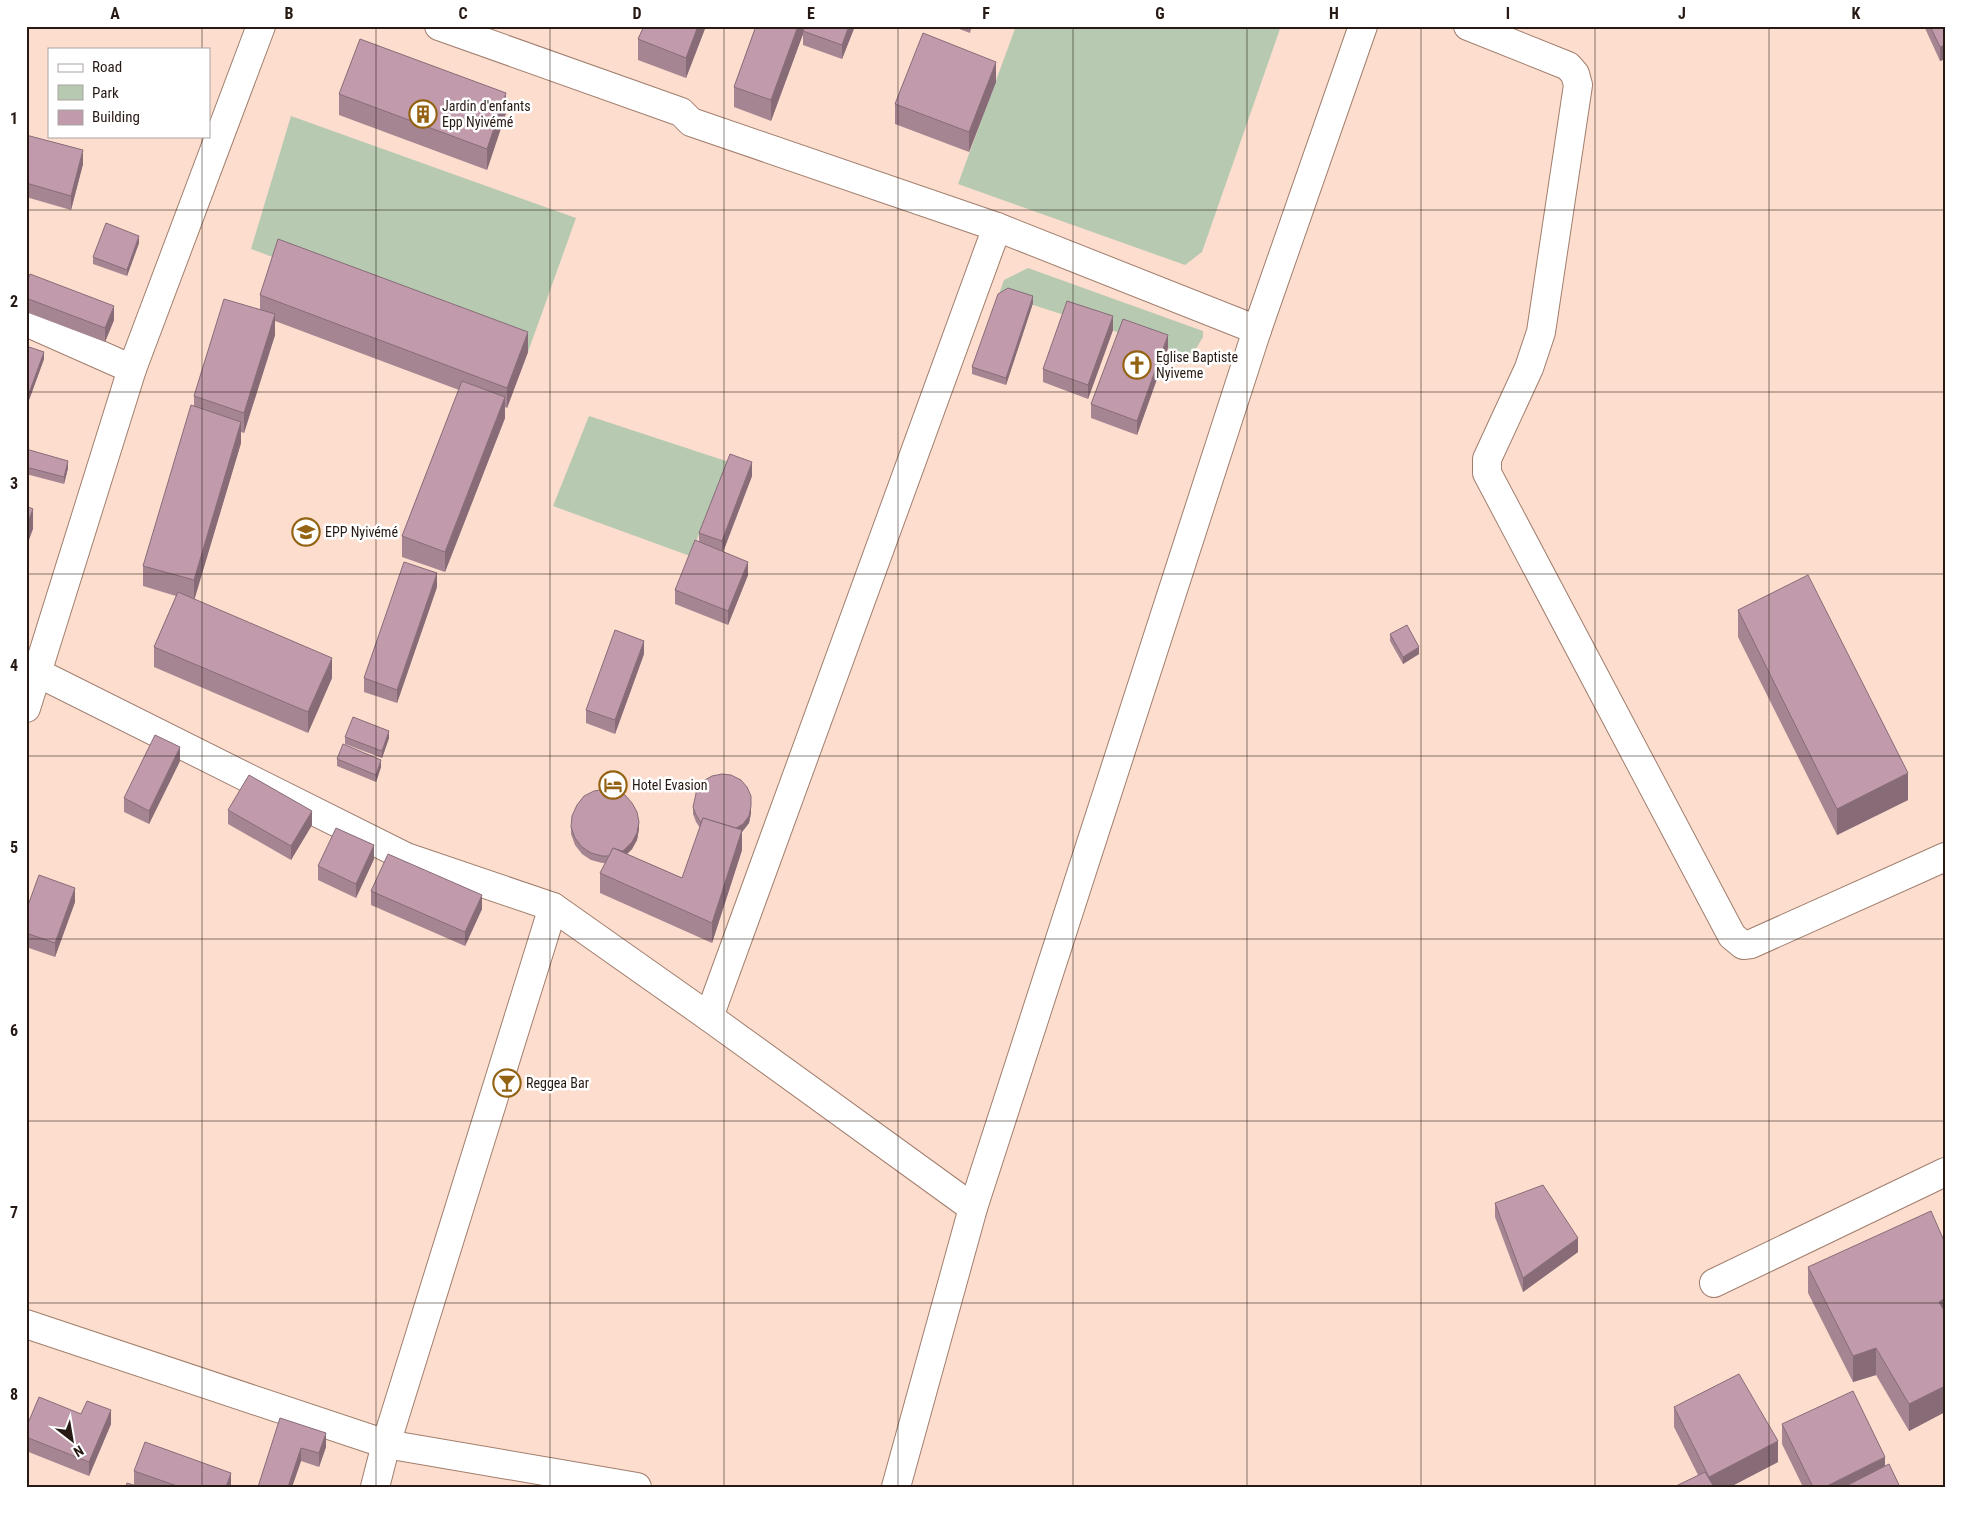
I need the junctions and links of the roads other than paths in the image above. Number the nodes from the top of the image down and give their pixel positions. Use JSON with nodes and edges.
{"nodes":[{"id":1,"x":260,"y":26,"type":"edge"},
{"id":2,"x":439,"y":26,"type":"edge"},
{"id":3,"x":1364,"y":26,"type":"edge"},
{"id":4,"x":1468,"y":26,"type":"edge"},
{"id":5,"x":997,"y":227,"type":"junction"},
{"id":6,"x":26,"y":322,"type":"edge"},
{"id":7,"x":1257,"y":330,"type":"junction"},
{"id":8,"x":132,"y":369,"type":"junction"},
{"id":9,"x":29,"y":669,"type":"edge"},
{"id":10,"x":26,"y":708,"type":"edge"},
{"id":11,"x":1945,"y":857,"type":"edge"},
{"id":12,"x":552,"y":907,"type":"junction"},
{"id":13,"x":709,"y":1017,"type":"junction"},
{"id":14,"x":1945,"y":1172,"type":"edge"},
{"id":15,"x":973,"y":1208,"type":"junction"},
{"id":16,"x":1714,"y":1283,"type":"dead end"},
{"id":17,"x":26,"y":1324,"type":"edge"},
{"id":18,"x":386,"y":1444,"type":"junction"},
{"id":19,"x":375,"y":1487,"type":"edge"},
{"id":20,"x":637,"y":1487,"type":"edge"},
{"id":21,"x":896,"y":1487,"type":"edge"}],
"edges":[{"from":1,"to":8,"type":"street"},
{"from":2,"to":5,"type":"street"},
{"from":3,"to":7,"type":"street"},
{"from":4,"to":11,"type":"street"},
{"from":5,"to":7,"type":"street"},
{"from":5,"to":13,"type":"street"},
{"from":6,"to":8,"type":"street"},
{"from":7,"to":15,"type":"street"},
{"from":8,"to":9,"type":"street"},
{"from":9,"to":10,"type":"street"},
{"from":9,"to":12,"type":"street"},
{"from":12,"to":13,"type":"street"},
{"from":12,"to":18,"type":"street"},
{"from":13,"to":15,"type":"street"},
{"from":14,"to":16,"type":"street"},
{"from":15,"to":21,"type":"street"},
{"from":17,"to":18,"type":"street"},
{"from":18,"to":19,"type":"street"},
{"from":18,"to":20,"type":"street"}]}
